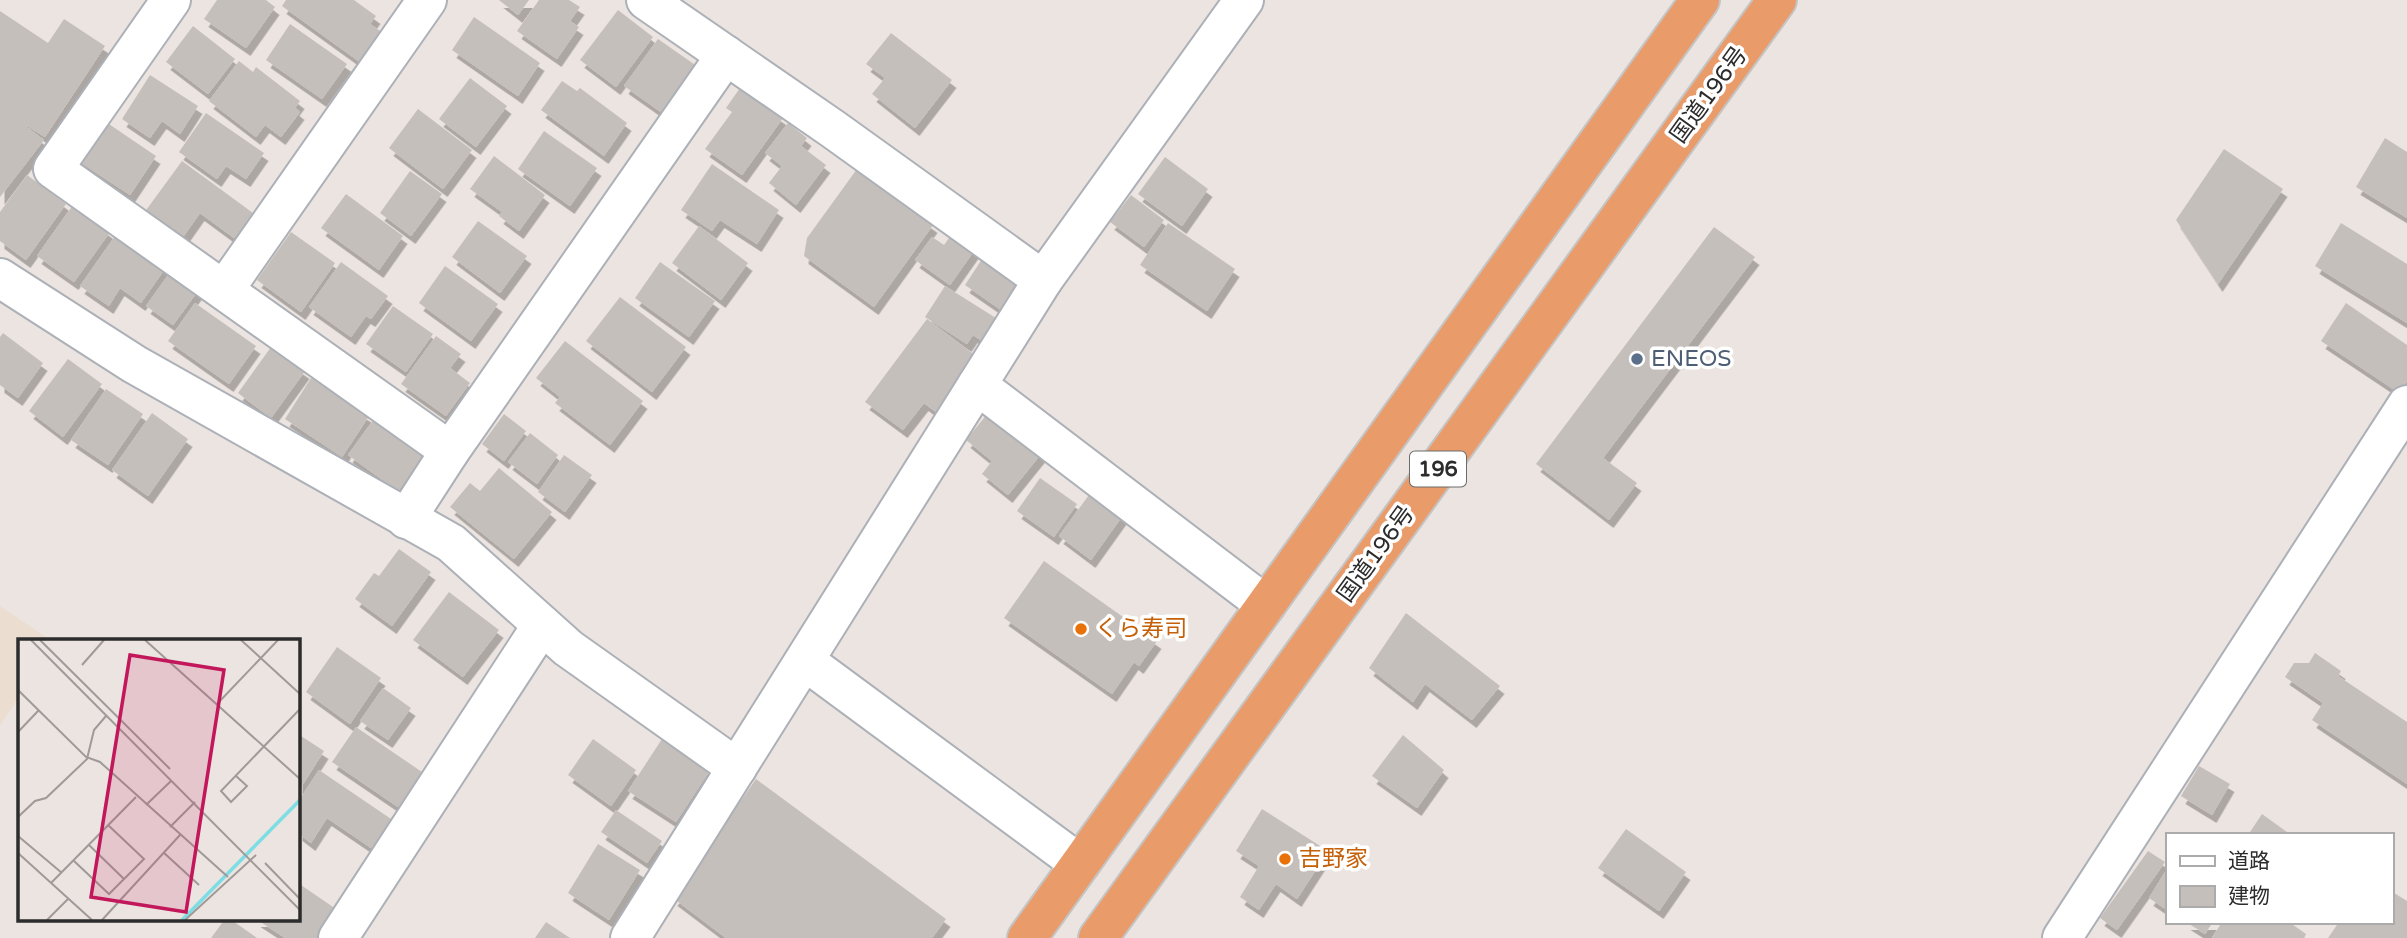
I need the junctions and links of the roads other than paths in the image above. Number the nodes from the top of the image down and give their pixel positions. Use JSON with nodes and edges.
{"nodes":[{"id":1,"x":171,"y":0,"type":"edge"},
{"id":2,"x":427,"y":0,"type":"edge"},
{"id":3,"x":646,"y":0,"type":"edge"},
{"id":4,"x":1244,"y":0,"type":"edge"},
{"id":5,"x":1700,"y":0,"type":"edge"},
{"id":6,"x":1777,"y":0,"type":"edge"},
{"id":7,"x":726,"y":55,"type":"junction"},
{"id":8,"x":0,"y":278,"type":"edge"},
{"id":9,"x":1042,"y":280,"type":"junction"},
{"id":10,"x":224,"y":290,"type":"junction"},
{"id":11,"x":977,"y":385,"type":"junction"},
{"id":12,"x":2407,"y":405,"type":"edge"},
{"id":13,"x":450,"y":450,"type":"junction"},
{"id":14,"x":407,"y":519,"type":"junction"},
{"id":15,"x":1266,"y":605,"type":"junction"},
{"id":16,"x":542,"y":625,"type":"junction"},
{"id":17,"x":804,"y":661,"type":"junction"},
{"id":18,"x":737,"y":768,"type":"junction"},
{"id":19,"x":1080,"y":864,"type":"junction"},
{"id":20,"x":2075,"y":934,"type":"edge"},
{"id":21,"x":338,"y":938,"type":"edge"},
{"id":22,"x":630,"y":938,"type":"edge"},
{"id":23,"x":1027,"y":938,"type":"edge"},
{"id":24,"x":1098,"y":938,"type":"edge"}],
"edges":[{"from":1,"to":10,"type":"street"},
{"from":2,"to":10,"type":"street"},
{"from":3,"to":7,"type":"street"},
{"from":4,"to":9,"type":"street"},
{"from":5,"to":15,"type":"highway","number":"196"},
{"from":6,"to":24,"type":"highway","name":"国道196号","number":"196"},
{"from":7,"to":9,"type":"street"},
{"from":7,"to":13,"type":"street"},
{"from":8,"to":14,"type":"street"},
{"from":9,"to":11,"type":"street"},
{"from":10,"to":13,"type":"street"},
{"from":11,"to":15,"type":"street"},
{"from":11,"to":17,"type":"street"},
{"from":12,"to":20,"type":"street"},
{"from":13,"to":14,"type":"street"},
{"from":14,"to":16,"type":"street"},
{"from":15,"to":19,"type":"highway","number":"196"},
{"from":16,"to":18,"type":"street"},
{"from":16,"to":21,"type":"street"},
{"from":17,"to":18,"type":"street"},
{"from":17,"to":19,"type":"street"},
{"from":18,"to":22,"type":"street"},
{"from":19,"to":23,"type":"highway","number":"196"}]}
